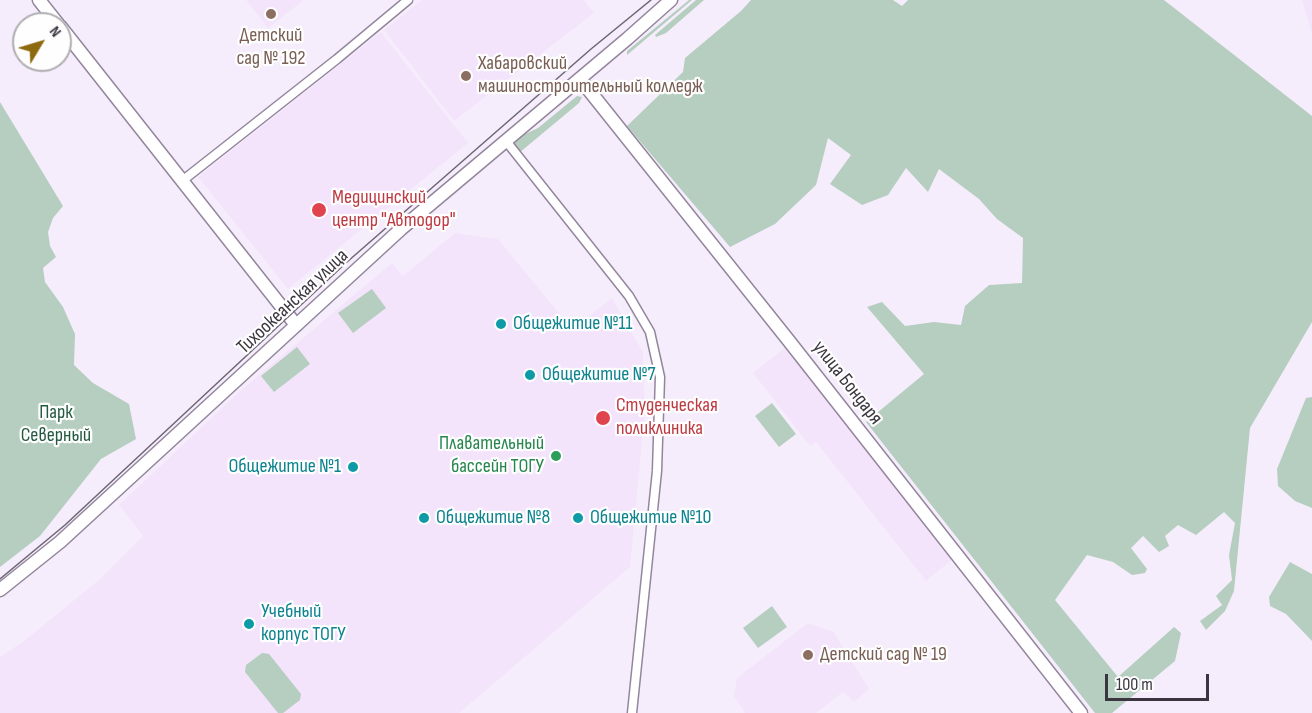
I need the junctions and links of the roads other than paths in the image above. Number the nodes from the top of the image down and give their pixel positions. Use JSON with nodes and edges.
{"nodes":[{"id":1,"x":39,"y":0,"type":"edge"},
{"id":2,"x":408,"y":0,"type":"edge"},
{"id":3,"x":671,"y":0,"type":"edge"},
{"id":4,"x":49,"y":12,"type":"edge"},
{"id":5,"x":72,"y":41,"type":"edge"},
{"id":6,"x":580,"y":79,"type":"junction"},
{"id":7,"x":506,"y":141,"type":"junction"},
{"id":8,"x":182,"y":181,"type":"junction"},
{"id":9,"x":296,"y":325,"type":"junction"},
{"id":10,"x":0,"y":590,"type":"edge"},
{"id":11,"x":632,"y":713,"type":"edge"},
{"id":12,"x":1081,"y":713,"type":"edge"}],
"edges":[{"from":1,"to":4,"type":"main road"},
{"from":2,"to":8,"type":"street"},
{"from":3,"to":6,"type":"main road","name":"Тихоокеанская улица"},
{"from":5,"to":8,"type":"main road"},
{"from":6,"to":7,"type":"main road","name":"Тихоокеанская улица"},
{"from":6,"to":12,"type":"main road","name":"улица Бондаря"},
{"from":7,"to":9,"type":"main road","name":"Тихоокеанская улица"},
{"from":7,"to":11,"type":"street"},
{"from":8,"to":9,"type":"main road"},
{"from":9,"to":10,"type":"main road","name":"Тихоокеанская улица"}]}
